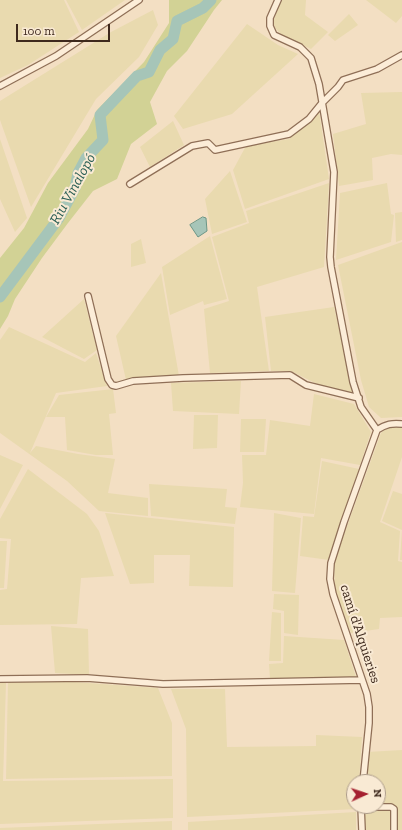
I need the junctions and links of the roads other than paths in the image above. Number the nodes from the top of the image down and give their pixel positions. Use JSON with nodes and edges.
{"nodes":[{"id":1,"x":139,"y":0,"type":"edge"},
{"id":2,"x":278,"y":0,"type":"edge"},
{"id":3,"x":402,"y":56,"type":"edge"},
{"id":4,"x":0,"y":86,"type":"edge"},
{"id":5,"x":322,"y":103,"type":"junction"},
{"id":6,"x":130,"y":184,"type":"dead end"},
{"id":7,"x":88,"y":296,"type":"dead end"},
{"id":8,"x":359,"y":398,"type":"junction"},
{"id":9,"x":402,"y":424,"type":"edge"},
{"id":10,"x":378,"y":430,"type":"junction"},
{"id":11,"x":0,"y":679,"type":"edge"},
{"id":12,"x":362,"y":680,"type":"junction"},
{"id":13,"x":364,"y":774,"type":"edge"},
{"id":14,"x":386,"y":807,"type":"edge"},
{"id":15,"x":361,"y":814,"type":"edge"},
{"id":16,"x":362,"y":830,"type":"edge"},
{"id":17,"x":394,"y":830,"type":"edge"}],
"edges":[{"from":1,"to":4,"type":"street"},
{"from":2,"to":5,"type":"street"},
{"from":3,"to":5,"type":"street"},
{"from":5,"to":6,"type":"street"},
{"from":5,"to":8,"type":"street"},
{"from":7,"to":8,"type":"street"},
{"from":8,"to":10,"type":"street"},
{"from":9,"to":10,"type":"street"},
{"from":10,"to":12,"type":"street","name":"camí d'Alquieries"},
{"from":11,"to":12,"type":"street"},
{"from":12,"to":13,"type":"street","name":"camí d'Alquieries"},
{"from":14,"to":17,"type":"street"},
{"from":15,"to":16,"type":"street"}]}
